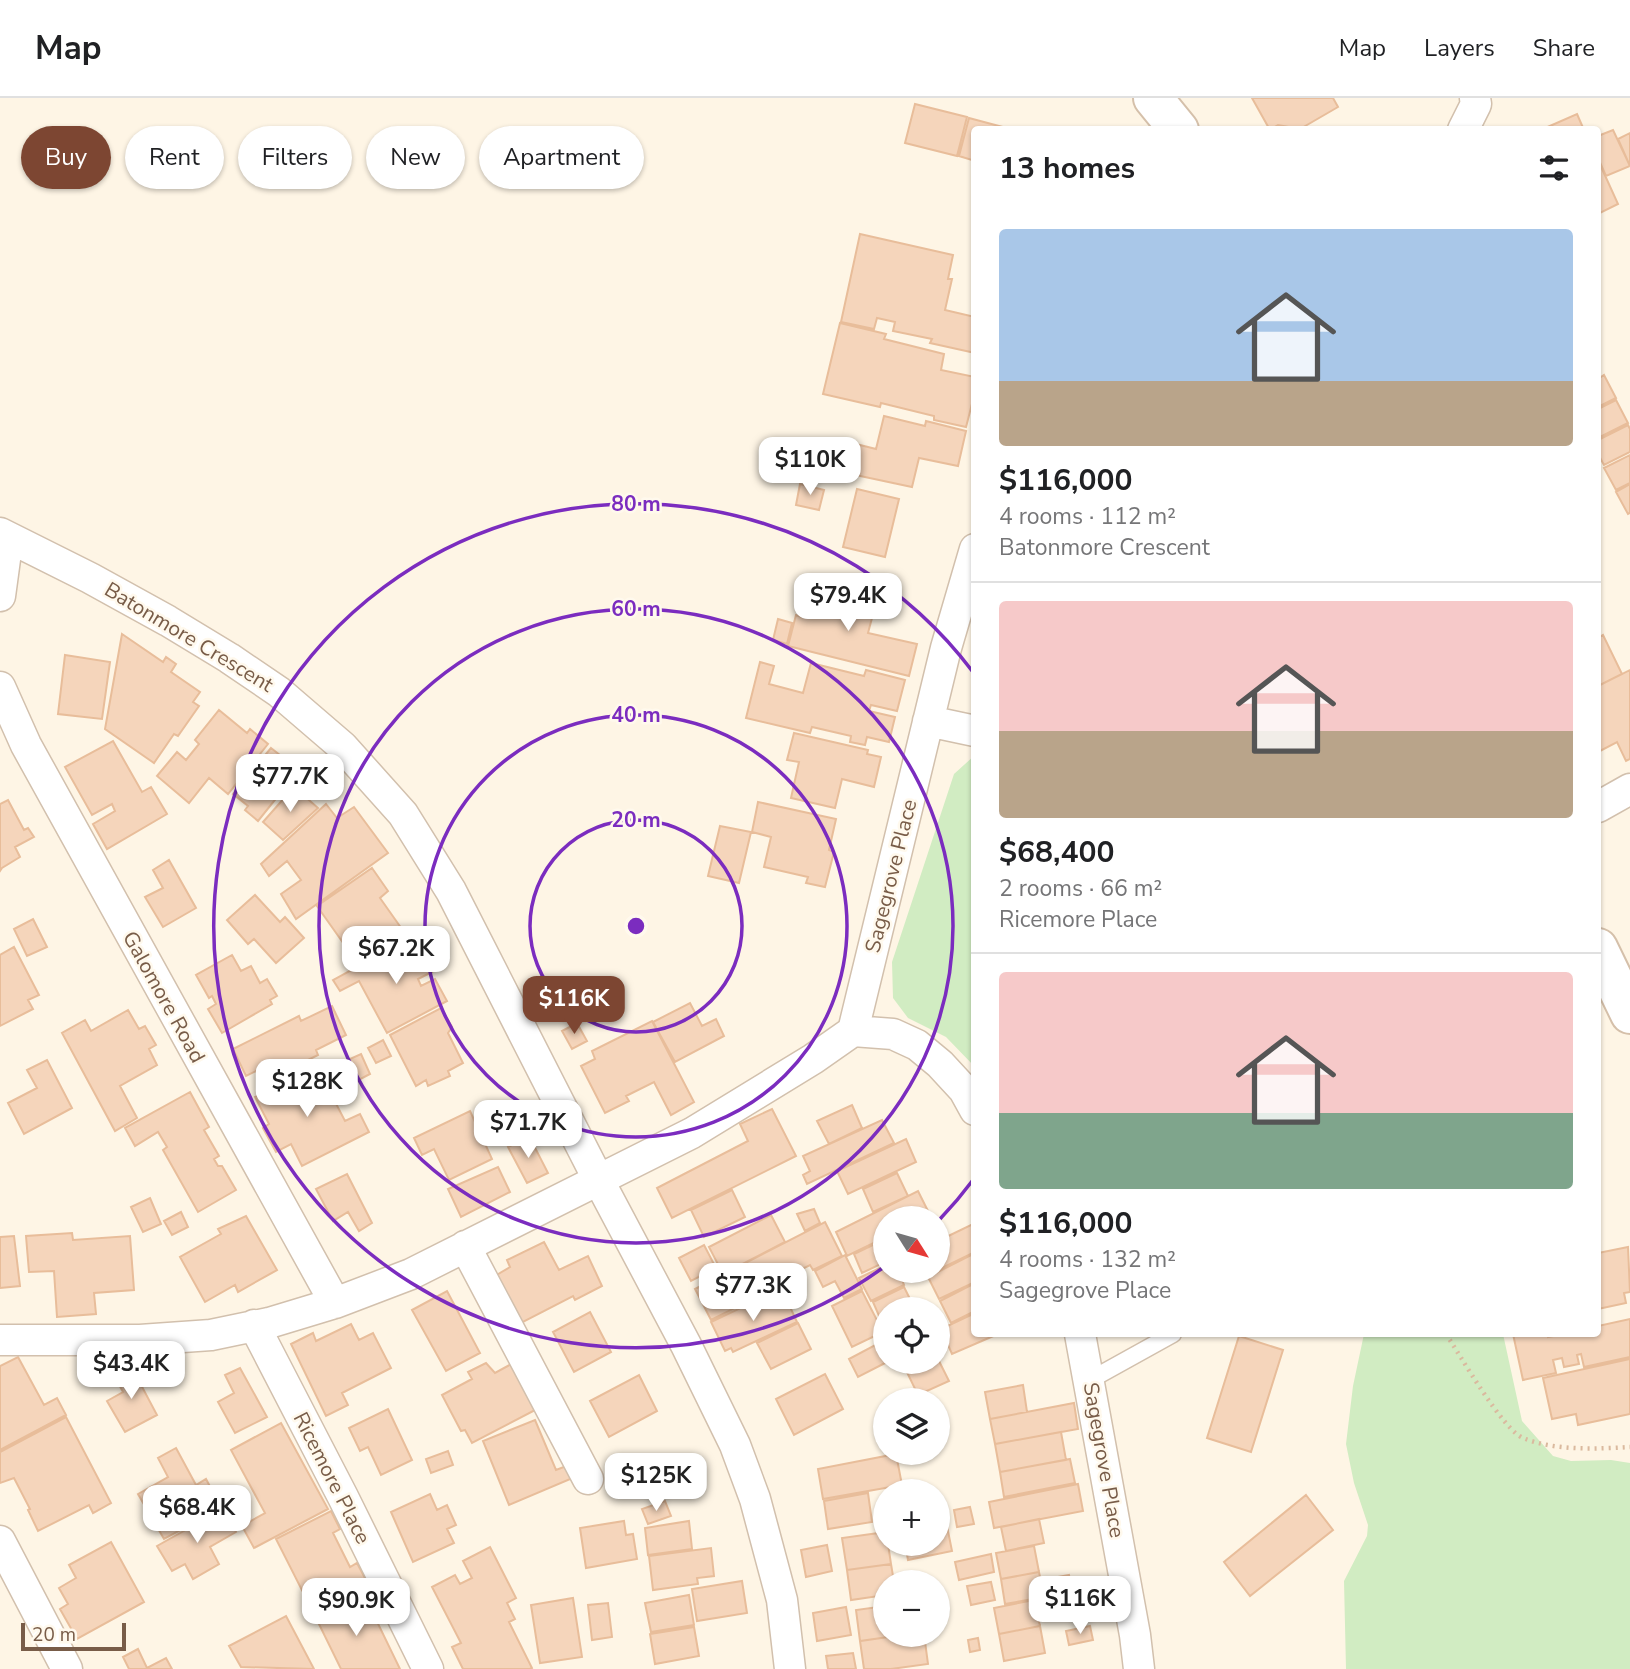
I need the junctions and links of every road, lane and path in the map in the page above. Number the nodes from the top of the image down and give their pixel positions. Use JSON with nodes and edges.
{"nodes":[{"id":1,"x":1153,"y":98,"type":"edge"},
{"id":2,"x":1475,"y":98,"type":"edge"},
{"id":3,"x":1176,"y":126,"type":"edge"},
{"id":4,"x":1465,"y":126,"type":"edge"},
{"id":5,"x":4,"y":535,"type":"edge"},
{"id":6,"x":971,"y":563,"type":"edge"},
{"id":7,"x":0,"y":596,"type":"edge"},
{"id":8,"x":0,"y":687,"type":"edge"},
{"id":9,"x":928,"y":722,"type":"junction"},
{"id":10,"x":971,"y":730,"type":"edge"},
{"id":11,"x":1630,"y":789,"type":"edge"},
{"id":12,"x":1601,"y":805,"type":"edge"},
{"id":13,"x":1601,"y":954,"type":"edge"},
{"id":14,"x":1630,"y":1014,"type":"edge"},
{"id":15,"x":853,"y":1031,"type":"junction"},
{"id":16,"x":971,"y":1103,"type":"edge"},
{"id":17,"x":598,"y":1179,"type":"junction"},
{"id":18,"x":465,"y":1247,"type":"junction"},
{"id":19,"x":335,"y":1303,"type":"junction"},
{"id":20,"x":254,"y":1325,"type":"junction"},
{"id":21,"x":1081,"y":1337,"type":"edge"},
{"id":22,"x":1168,"y":1337,"type":"edge"},
{"id":23,"x":1448,"y":1337,"type":"edge"},
{"id":24,"x":0,"y":1340,"type":"edge"},
{"id":25,"x":1090,"y":1380,"type":"junction"},
{"id":26,"x":1630,"y":1447,"type":"edge"},
{"id":27,"x":588,"y":1479,"type":"dead end"},
{"id":28,"x":0,"y":1541,"type":"edge"},
{"id":29,"x":67,"y":1669,"type":"edge"},
{"id":30,"x":428,"y":1669,"type":"edge"},
{"id":31,"x":790,"y":1669,"type":"edge"},
{"id":32,"x":1139,"y":1669,"type":"edge"}],
"edges":[{"from":1,"to":3,"type":"street"},
{"from":2,"to":4,"type":"street"},
{"from":5,"to":7,"type":"street"},
{"from":5,"to":17,"type":"street","name":"Batonmore Crescent"},
{"from":6,"to":9,"type":"street","name":"Sagegrove Place"},
{"from":8,"to":19,"type":"street","name":"Galomore Road"},
{"from":9,"to":10,"type":"street"},
{"from":9,"to":15,"type":"street","name":"Sagegrove Place"},
{"from":11,"to":12,"type":"street"},
{"from":13,"to":14,"type":"street"},
{"from":15,"to":16,"type":"street"},
{"from":15,"to":17,"type":"street"},
{"from":17,"to":18,"type":"street"},
{"from":17,"to":31,"type":"street","name":"Batonmore Crescent"},
{"from":18,"to":19,"type":"street"},
{"from":18,"to":27,"type":"street"},
{"from":19,"to":20,"type":"street"},
{"from":20,"to":24,"type":"street"},
{"from":20,"to":30,"type":"street","name":"Ricemore Place"},
{"from":21,"to":25,"type":"street","name":"Sagegrove Place"},
{"from":22,"to":25,"type":"lane"},
{"from":23,"to":26,"type":"path"},
{"from":25,"to":32,"type":"street","name":"Sagegrove Place"},
{"from":28,"to":29,"type":"street"}]}
